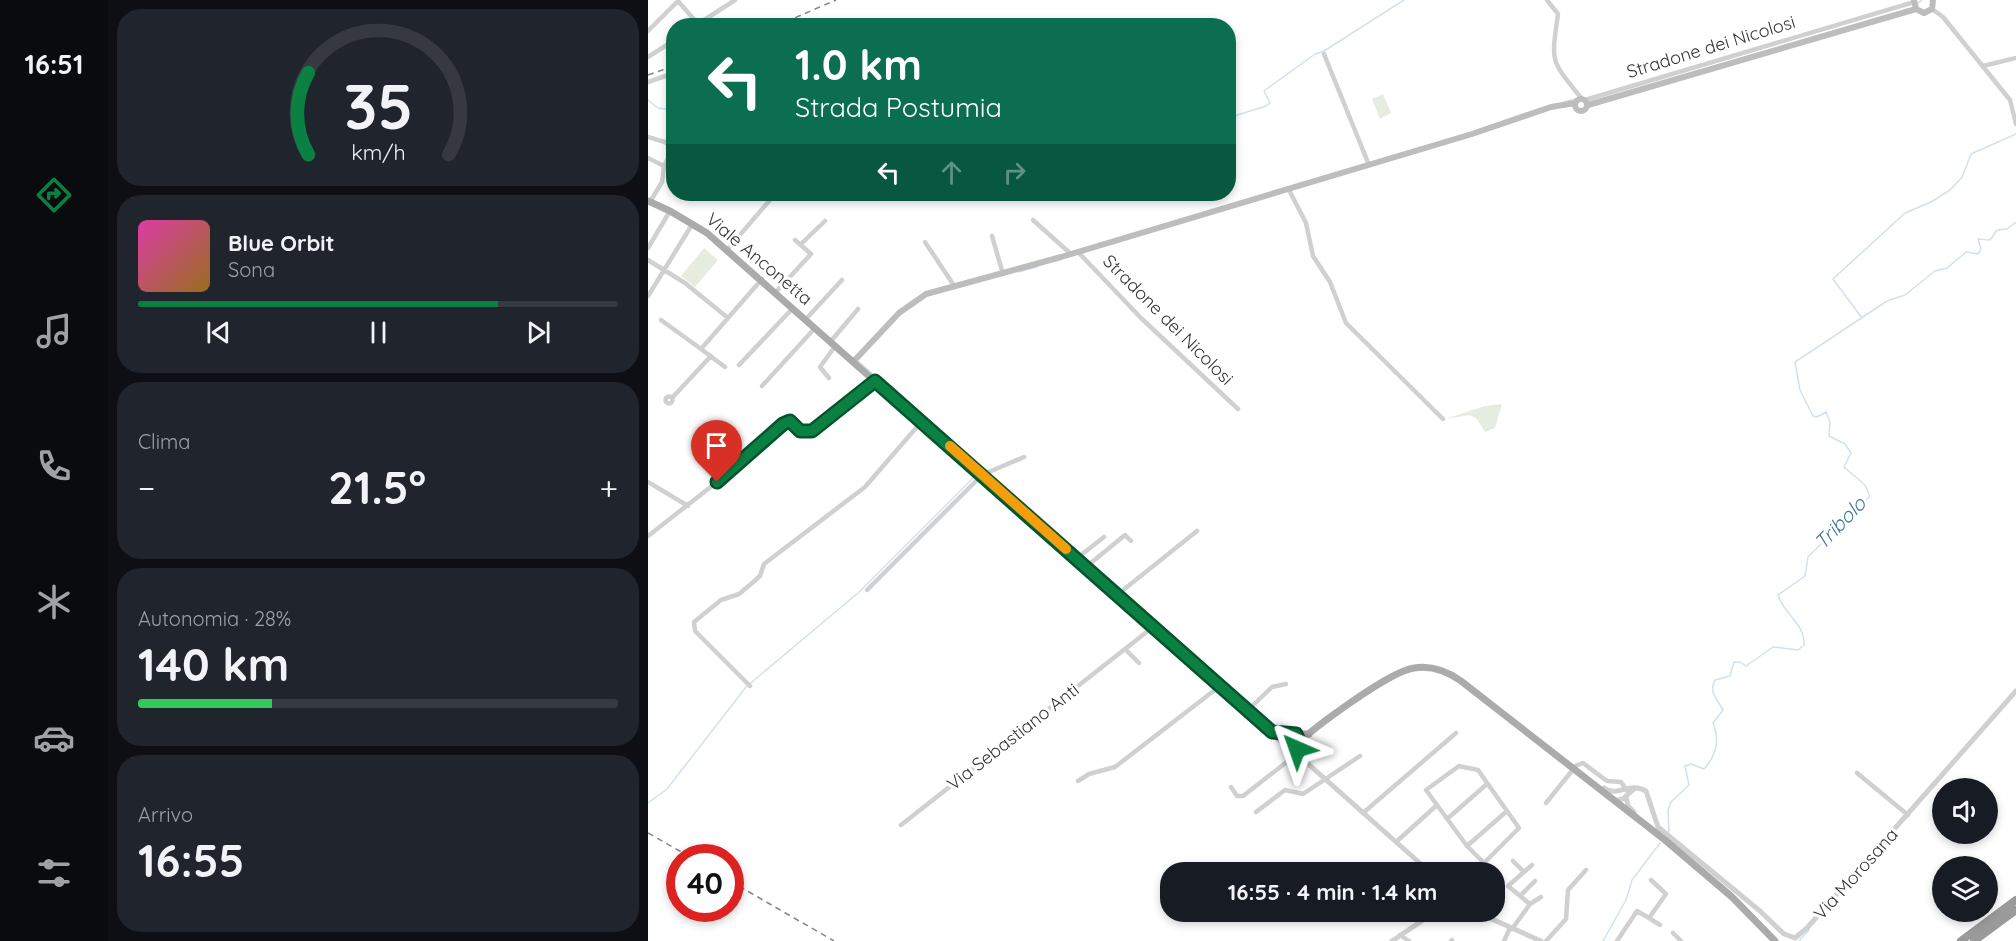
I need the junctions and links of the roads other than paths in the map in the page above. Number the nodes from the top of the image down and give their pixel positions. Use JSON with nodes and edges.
{"nodes":[{"id":1,"x":735,"y":0,"type":"edge"},
{"id":2,"x":1547,"y":0,"type":"edge"},
{"id":3,"x":1933,"y":0,"type":"edge"},
{"id":4,"x":1915,"y":4,"type":"edge"},
{"id":5,"x":1932,"y":9,"type":"junction"},
{"id":6,"x":693,"y":18,"type":"edge"},
{"id":7,"x":707,"y":18,"type":"edge"},
{"id":8,"x":648,"y":31,"type":"edge"},
{"id":9,"x":666,"y":46,"type":"edge"},
{"id":10,"x":1324,"y":54,"type":"dead end"},
{"id":11,"x":648,"y":57,"type":"edge"},
{"id":12,"x":2016,"y":58,"type":"edge"},
{"id":13,"x":1983,"y":66,"type":"junction"},
{"id":14,"x":666,"y":76,"type":"edge"},
{"id":15,"x":648,"y":82,"type":"edge"},
{"id":16,"x":1585,"y":101,"type":"junction"},
{"id":17,"x":1575,"y":103,"type":"junction"},
{"id":18,"x":2016,"y":124,"type":"edge"},
{"id":19,"x":648,"y":137,"type":"edge"},
{"id":20,"x":666,"y":143,"type":"edge"},
{"id":21,"x":648,"y":158,"type":"edge"},
{"id":22,"x":666,"y":162,"type":"edge"},
{"id":23,"x":1369,"y":165,"type":"junction"},
{"id":24,"x":664,"y":166,"type":"junction"},
{"id":25,"x":1289,"y":190,"type":"junction"},
{"id":26,"x":769,"y":201,"type":"dead end"},
{"id":27,"x":649,"y":202,"type":"edge"},
{"id":28,"x":670,"y":211,"type":"junction"},
{"id":29,"x":1033,"y":220,"type":"dead end"},
{"id":30,"x":825,"y":221,"type":"dead end"},
{"id":31,"x":693,"y":223,"type":"junction"},
{"id":32,"x":992,"y":236,"type":"dead end"},
{"id":33,"x":795,"y":240,"type":"dead end"},
{"id":34,"x":924,"y":242,"type":"dead end"},
{"id":35,"x":801,"y":244,"type":"junction"},
{"id":36,"x":648,"y":248,"type":"edge"},
{"id":37,"x":727,"y":250,"type":"junction"},
{"id":38,"x":1075,"y":253,"type":"junction"},
{"id":39,"x":648,"y":260,"type":"edge"},
{"id":40,"x":664,"y":269,"type":"junction"},
{"id":41,"x":1003,"y":274,"type":"junction"},
{"id":42,"x":762,"y":279,"type":"junction"},
{"id":43,"x":842,"y":280,"type":"dead end"},
{"id":44,"x":955,"y":287,"type":"junction"},
{"id":45,"x":776,"y":292,"type":"junction"},
{"id":46,"x":648,"y":296,"type":"edge"},
{"id":47,"x":793,"y":308,"type":"junction"},
{"id":48,"x":858,"y":309,"type":"dead end"},
{"id":49,"x":728,"y":318,"type":"junction"},
{"id":50,"x":661,"y":320,"type":"dead end"},
{"id":51,"x":806,"y":320,"type":"junction"},
{"id":52,"x":815,"y":328,"type":"junction"},
{"id":53,"x":833,"y":343,"type":"junction"},
{"id":54,"x":701,"y":349,"type":"junction"},
{"id":55,"x":711,"y":356,"type":"junction"},
{"id":56,"x":854,"y":361,"type":"junction"},
{"id":57,"x":739,"y":365,"type":"dead end"},
{"id":58,"x":725,"y":366,"type":"dead end"},
{"id":59,"x":829,"y":378,"type":"dead end"},
{"id":60,"x":875,"y":381,"type":"junction"},
{"id":61,"x":762,"y":386,"type":"dead end"},
{"id":62,"x":672,"y":398,"type":"dead end"},
{"id":63,"x":1238,"y":409,"type":"dead end"},
{"id":64,"x":1443,"y":419,"type":"dead end"},
{"id":65,"x":922,"y":421,"type":"junction"},
{"id":66,"x":1024,"y":457,"type":"dead end"},
{"id":67,"x":982,"y":474,"type":"junction"},
{"id":68,"x":648,"y":482,"type":"edge"},
{"id":69,"x":688,"y":506,"type":"junction"},
{"id":70,"x":1197,"y":531,"type":"dead end"},
{"id":71,"x":648,"y":536,"type":"edge"},
{"id":72,"x":1104,"y":537,"type":"dead end"},
{"id":73,"x":1131,"y":541,"type":"dead end"},
{"id":74,"x":1076,"y":559,"type":"junction"},
{"id":75,"x":1086,"y":567,"type":"junction"},
{"id":76,"x":867,"y":590,"type":"dead end"},
{"id":77,"x":1117,"y":595,"type":"junction"},
{"id":78,"x":1153,"y":627,"type":"junction"},
{"id":79,"x":1125,"y":649,"type":"junction"},
{"id":80,"x":1139,"y":663,"type":"dead end"},
{"id":81,"x":1286,"y":684,"type":"dead end"},
{"id":82,"x":750,"y":686,"type":"dead end"},
{"id":83,"x":1220,"y":686,"type":"junction"},
{"id":84,"x":2016,"y":692,"type":"edge"},
{"id":85,"x":1247,"y":711,"type":"junction"},
{"id":86,"x":1274,"y":733,"type":"junction"},
{"id":87,"x":1310,"y":733,"type":"junction"},
{"id":88,"x":1456,"y":733,"type":"dead end"},
{"id":89,"x":1293,"y":734,"type":"junction"},
{"id":90,"x":1292,"y":744,"type":"junction"},
{"id":91,"x":1298,"y":754,"type":"junction"},
{"id":92,"x":1360,"y":756,"type":"dead end"},
{"id":93,"x":1575,"y":771,"type":"junction"},
{"id":94,"x":1857,"y":773,"type":"dead end"},
{"id":95,"x":1325,"y":779,"type":"junction"},
{"id":96,"x":1078,"y":781,"type":"dead end"},
{"id":97,"x":1487,"y":784,"type":"junction"},
{"id":98,"x":1231,"y":787,"type":"dead end"},
{"id":99,"x":1637,"y":788,"type":"junction"},
{"id":100,"x":1622,"y":789,"type":"junction"},
{"id":101,"x":1626,"y":796,"type":"junction"},
{"id":102,"x":1617,"y":801,"type":"junction"},
{"id":103,"x":1546,"y":803,"type":"dead end"},
{"id":104,"x":1436,"y":806,"type":"junction"},
{"id":105,"x":1507,"y":811,"type":"junction"},
{"id":106,"x":1256,"y":812,"type":"dead end"},
{"id":107,"x":1363,"y":813,"type":"junction"},
{"id":108,"x":1908,"y":815,"type":"junction"},
{"id":109,"x":1447,"y":819,"type":"junction"},
{"id":110,"x":901,"y":825,"type":"dead end"},
{"id":111,"x":1647,"y":829,"type":"junction"},
{"id":112,"x":1665,"y":839,"type":"junction"},
{"id":113,"x":1396,"y":843,"type":"junction"},
{"id":114,"x":1467,"y":846,"type":"junction"},
{"id":115,"x":1685,"y":857,"type":"junction"},
{"id":116,"x":1513,"y":861,"type":"dead end"},
{"id":117,"x":1418,"y":862,"type":"edge"},
{"id":118,"x":1484,"y":862,"type":"joint"},
{"id":119,"x":1532,"y":865,"type":"dead end"},
{"id":120,"x":1586,"y":870,"type":"dead end"},
{"id":121,"x":1524,"y":872,"type":"junction"},
{"id":122,"x":1651,"y":880,"type":"dead end"},
{"id":123,"x":1535,"y":881,"type":"dead end"},
{"id":124,"x":1520,"y":896,"type":"junction"},
{"id":125,"x":1541,"y":897,"type":"dead end"},
{"id":126,"x":2016,"y":900,"type":"edge"},
{"id":127,"x":1530,"y":904,"type":"junction"},
{"id":128,"x":2016,"y":910,"type":"edge"},
{"id":129,"x":1748,"y":912,"type":"junction"},
{"id":130,"x":1649,"y":918,"type":"junction"},
{"id":131,"x":1420,"y":922,"type":"edge"},
{"id":132,"x":1498,"y":922,"type":"edge"},
{"id":133,"x":1660,"y":925,"type":"dead end"},
{"id":134,"x":1511,"y":928,"type":"junction"},
{"id":135,"x":1673,"y":933,"type":"dead end"},
{"id":136,"x":1400,"y":935,"type":"junction"},
{"id":137,"x":1501,"y":940,"type":"edge"},
{"id":138,"x":1392,"y":941,"type":"edge"},
{"id":139,"x":1408,"y":941,"type":"edge"},
{"id":140,"x":1541,"y":941,"type":"edge"},
{"id":141,"x":1546,"y":941,"type":"edge"},
{"id":142,"x":1617,"y":941,"type":"edge"},
{"id":143,"x":1681,"y":941,"type":"edge"},
{"id":144,"x":1770,"y":941,"type":"edge"},
{"id":145,"x":1777,"y":941,"type":"edge"},
{"id":146,"x":1961,"y":941,"type":"edge"},
{"id":147,"x":1974,"y":941,"type":"edge"}],
"edges":[{"from":1,"to":7,"type":"street"},
{"from":2,"to":16,"type":"street"},
{"from":3,"to":5,"type":"main road"},
{"from":4,"to":5,"type":"main road","name":"Stradone dei Nicolosi"},
{"from":4,"to":16,"type":"main road","name":"Stradone dei Nicolosi"},
{"from":5,"to":13,"type":"street"},
{"from":6,"to":8,"type":"street"},
{"from":9,"to":11,"type":"street"},
{"from":10,"to":23,"type":"street"},
{"from":12,"to":13,"type":"street"},
{"from":13,"to":18,"type":"street"},
{"from":14,"to":15,"type":"street"},
{"from":16,"to":17,"type":"main road","name":"Stradone dei Nicolosi"},
{"from":16,"to":17,"type":"main road","name":"Stradone dei Nicolosi"},
{"from":17,"to":23,"type":"main road","name":"Stradone dei Nicolosi"},
{"from":19,"to":20,"type":"street"},
{"from":21,"to":24,"type":"street"},
{"from":22,"to":24,"type":"street"},
{"from":23,"to":25,"type":"main road","name":"Stradone dei Nicolosi"},
{"from":24,"to":27,"type":"street"},
{"from":25,"to":38,"type":"main road","name":"Stradone dei Nicolosi"},
{"from":25,"to":64,"type":"street"},
{"from":26,"to":37,"type":"street"},
{"from":27,"to":28,"type":"main road","name":"Viale Anconetta"},
{"from":28,"to":31,"type":"main road","name":"Viale Anconetta"},
{"from":28,"to":36,"type":"street"},
{"from":29,"to":38,"type":"street"},
{"from":30,"to":35,"type":"street"},
{"from":31,"to":37,"type":"main road","name":"Viale Anconetta"},
{"from":31,"to":40,"type":"street"},
{"from":32,"to":41,"type":"street"},
{"from":33,"to":35,"type":"street"},
{"from":34,"to":44,"type":"street"},
{"from":35,"to":45,"type":"street"},
{"from":37,"to":42,"type":"main road","name":"Viale Anconetta"},
{"from":38,"to":41,"type":"main road","name":"Stradone dei Nicolosi"},
{"from":38,"to":63,"type":"street","name":"Stradone dei Nicolosi"},
{"from":39,"to":40,"type":"street"},
{"from":40,"to":46,"type":"street"},
{"from":40,"to":49,"type":"street"},
{"from":41,"to":44,"type":"main road","name":"Stradone dei Nicolosi"},
{"from":42,"to":45,"type":"main road","name":"Viale Anconetta"},
{"from":42,"to":49,"type":"street"},
{"from":43,"to":51,"type":"street"},
{"from":44,"to":56,"type":"main road","name":"Stradone dei Nicolosi"},
{"from":45,"to":47,"type":"main road","name":"Viale Anconetta"},
{"from":47,"to":51,"type":"main road","name":"Viale Anconetta"},
{"from":47,"to":57,"type":"street"},
{"from":48,"to":53,"type":"street"},
{"from":49,"to":54,"type":"street"},
{"from":50,"to":54,"type":"street"},
{"from":51,"to":52,"type":"main road","name":"Viale Anconetta"},
{"from":52,"to":53,"type":"main road","name":"Viale Anconetta"},
{"from":52,"to":61,"type":"street","name":"Viale Anconetta"},
{"from":53,"to":56,"type":"main road","name":"Viale Anconetta"},
{"from":53,"to":59,"type":"street"},
{"from":54,"to":55,"type":"street"},
{"from":55,"to":58,"type":"street"},
{"from":55,"to":62,"type":"street"},
{"from":56,"to":60,"type":"main road","name":"Viale Anconetta"},
{"from":60,"to":65,"type":"main road","name":"Viale Anconetta"},
{"from":60,"to":69,"type":"street"},
{"from":65,"to":67,"type":"main road","name":"Viale Anconetta"},
{"from":65,"to":82,"type":"street"},
{"from":66,"to":67,"type":"street"},
{"from":67,"to":74,"type":"main road","name":"Viale Anconetta"},
{"from":67,"to":76,"type":"street"},
{"from":68,"to":69,"type":"street"},
{"from":69,"to":71,"type":"street"},
{"from":70,"to":77,"type":"street"},
{"from":72,"to":74,"type":"street"},
{"from":73,"to":75,"type":"street"},
{"from":74,"to":75,"type":"main road","name":"Viale Anconetta"},
{"from":75,"to":77,"type":"main road","name":"Viale Anconetta"},
{"from":77,"to":78,"type":"main road","name":"Viale Anconetta"},
{"from":78,"to":79,"type":"street","name":"Via Sebastiano Anti"},
{"from":78,"to":83,"type":"main road","name":"Viale Anconetta"},
{"from":79,"to":80,"type":"street"},
{"from":79,"to":110,"type":"street","name":"Via Sebastiano Anti"},
{"from":81,"to":85,"type":"street"},
{"from":83,"to":85,"type":"main road","name":"Viale Anconetta"},
{"from":83,"to":96,"type":"street"},
{"from":84,"to":108,"type":"street","name":"Via Morosana"},
{"from":85,"to":86,"type":"main road","name":"Viale Anconetta"},
{"from":86,"to":89,"type":"main road"},
{"from":86,"to":90,"type":"main road","name":"Viale Anconetta"},
{"from":87,"to":89,"type":"main road"},
{"from":87,"to":90,"type":"main road"},
{"from":87,"to":93,"type":"main road"},
{"from":88,"to":107,"type":"street"},
{"from":89,"to":90,"type":"main road"},
{"from":89,"to":90,"type":"main road"},
{"from":90,"to":91,"type":"street"},
{"from":91,"to":95,"type":"street"},
{"from":91,"to":98,"type":"street"},
{"from":92,"to":95,"type":"street"},
{"from":93,"to":100,"type":"street"},
{"from":93,"to":100,"type":"street"},
{"from":93,"to":102,"type":"main road"},
{"from":93,"to":103,"type":"street"},
{"from":93,"to":111,"type":"main road"},
{"from":94,"to":108,"type":"street"},
{"from":95,"to":106,"type":"street"},
{"from":95,"to":107,"type":"street"},
{"from":97,"to":104,"type":"street"},
{"from":97,"to":105,"type":"street"},
{"from":97,"to":109,"type":"street"},
{"from":99,"to":100,"type":"street"},
{"from":99,"to":101,"type":"street"},
{"from":99,"to":108,"type":"street","name":"Via Morosana"},
{"from":100,"to":101,"type":"street"},
{"from":100,"to":102,"type":"street"},
{"from":101,"to":102,"type":"street"},
{"from":101,"to":112,"type":"street"},
{"from":102,"to":111,"type":"street"},
{"from":102,"to":112,"type":"main road"},
{"from":104,"to":109,"type":"street"},
{"from":104,"to":113,"type":"street"},
{"from":105,"to":114,"type":"street"},
{"from":105,"to":118,"type":"street"},
{"from":107,"to":113,"type":"street"},
{"from":109,"to":114,"type":"street"},
{"from":111,"to":115,"type":"main road"},
{"from":112,"to":115,"type":"main road"},
{"from":113,"to":117,"type":"street"},
{"from":114,"to":118,"type":"street"},
{"from":115,"to":129,"type":"main road"},
{"from":116,"to":121,"type":"street"},
{"from":119,"to":121,"type":"street"},
{"from":120,"to":141,"type":"street"},
{"from":121,"to":124,"type":"street"},
{"from":122,"to":130,"type":"street"},
{"from":123,"to":124,"type":"street"},
{"from":124,"to":127,"type":"street"},
{"from":125,"to":127,"type":"street"},
{"from":126,"to":146,"type":"highway"},
{"from":127,"to":134,"type":"street"},
{"from":128,"to":147,"type":"highway"},
{"from":129,"to":144,"type":"main road"},
{"from":129,"to":145,"type":"main road"},
{"from":130,"to":133,"type":"street"},
{"from":130,"to":142,"type":"street"},
{"from":131,"to":136,"type":"street"},
{"from":132,"to":134,"type":"street"},
{"from":134,"to":137,"type":"street"},
{"from":134,"to":140,"type":"street"},
{"from":135,"to":143,"type":"street"},
{"from":136,"to":138,"type":"street"},
{"from":136,"to":139,"type":"street"}]}
